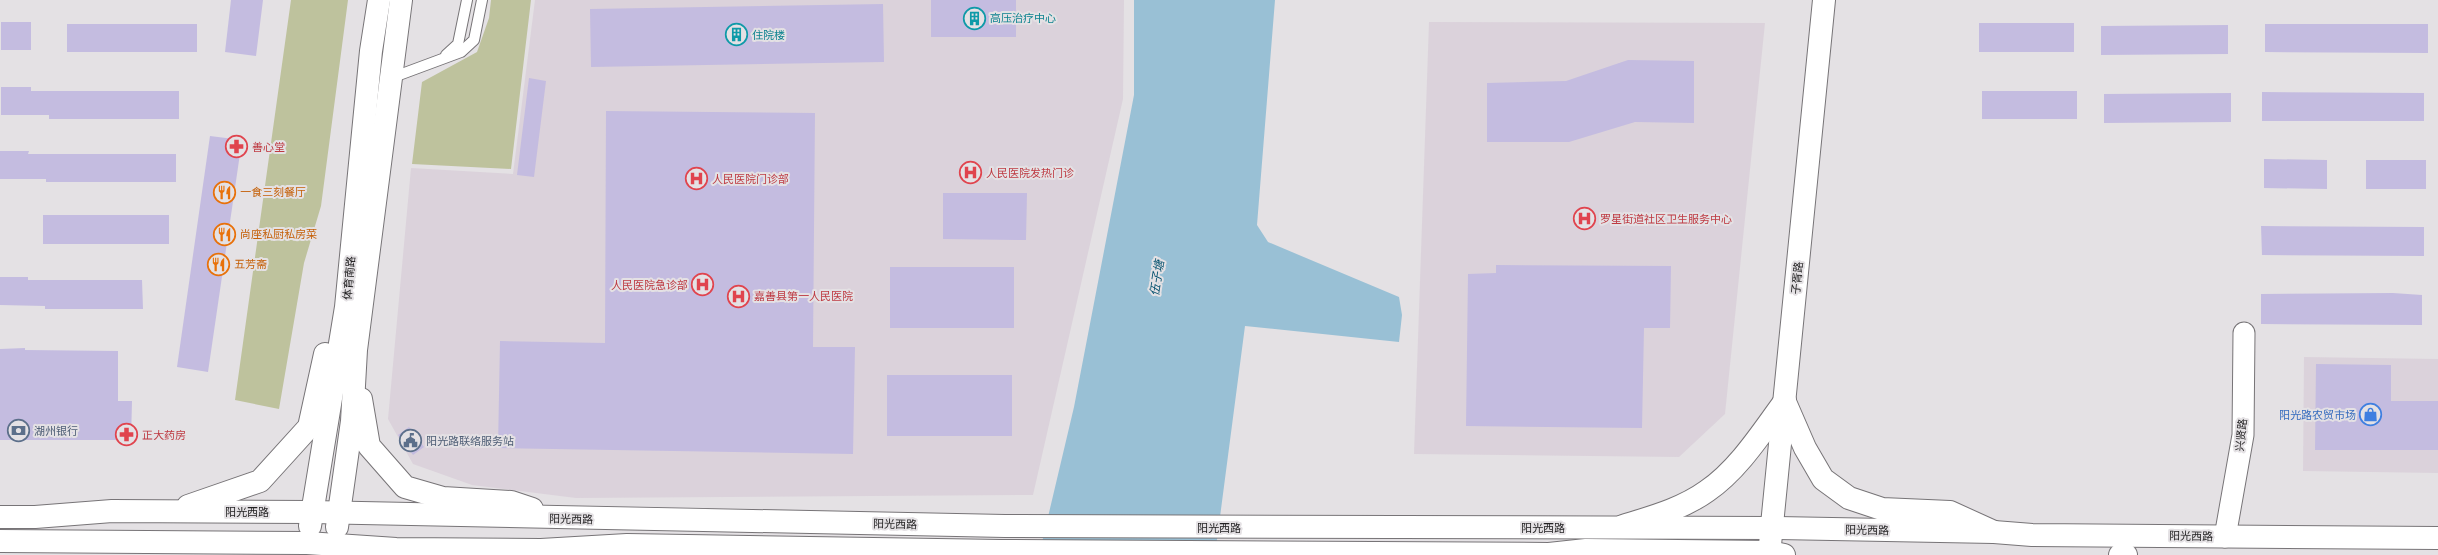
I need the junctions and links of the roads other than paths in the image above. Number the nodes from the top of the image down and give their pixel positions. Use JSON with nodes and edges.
{"nodes":[{"id":1,"x":379,"y":0,"type":"edge"},
{"id":2,"x":401,"y":0,"type":"edge"},
{"id":3,"x":467,"y":0,"type":"edge"},
{"id":4,"x":482,"y":0,"type":"edge"},
{"id":5,"x":1824,"y":0,"type":"edge"},
{"id":6,"x":438,"y":61,"type":"junction"},
{"id":7,"x":380,"y":78,"type":"junction"},
{"id":8,"x":346,"y":307,"type":"junction"},
{"id":9,"x":2244,"y":333,"type":"dead end"},
{"id":10,"x":355,"y":364,"type":"junction"},
{"id":11,"x":1785,"y":401,"type":"junction"},
{"id":12,"x":172,"y":512,"type":"junction"},
{"id":13,"x":312,"y":512,"type":"junction"},
{"id":14,"x":340,"y":513,"type":"junction"},
{"id":15,"x":0,"y":517,"type":"edge"},
{"id":16,"x":558,"y":518,"type":"junction"},
{"id":17,"x":1619,"y":528,"type":"junction"},
{"id":18,"x":1772,"y":528,"type":"junction"},
{"id":19,"x":1994,"y":532,"type":"junction"},
{"id":20,"x":2225,"y":537,"type":"junction"},
{"id":21,"x":2438,"y":538,"type":"edge"},
{"id":22,"x":0,"y":542,"type":"edge"},
{"id":23,"x":67,"y":542,"type":"junction"},
{"id":24,"x":306,"y":549,"type":"edge"},
{"id":25,"x":334,"y":550,"type":"edge"},
{"id":26,"x":496,"y":550,"type":"junction"},
{"id":27,"x":1551,"y":554,"type":"edge"},
{"id":28,"x":1774,"y":554,"type":"edge"},
{"id":29,"x":118,"y":555,"type":"edge"},
{"id":30,"x":468,"y":555,"type":"edge"},
{"id":31,"x":2120,"y":555,"type":"edge"},
{"id":32,"x":2126,"y":555,"type":"edge"}],
"edges":[{"from":1,"to":7,"type":"main road","name":"体育南路"},
{"from":2,"to":7,"type":"main road","name":"体育南路"},
{"from":3,"to":6,"type":"lane"},
{"from":4,"to":6,"type":"lane"},
{"from":5,"to":11,"type":"main road","name":"子胥路"},
{"from":6,"to":7,"type":"lane"},
{"from":7,"to":8,"type":"main road","name":"体育南路"},
{"from":7,"to":10,"type":"main road","name":"体育南路"},
{"from":8,"to":12,"type":"main road"},
{"from":8,"to":13,"type":"main road","name":"体育南路"},
{"from":9,"to":20,"type":"street","name":"兴贤路"},
{"from":10,"to":14,"type":"main road","name":"体育南路"},
{"from":10,"to":16,"type":"main road"},
{"from":11,"to":17,"type":"main road"},
{"from":11,"to":18,"type":"main road","name":"子胥路"},
{"from":11,"to":19,"type":"main road"},
{"from":12,"to":13,"type":"main road","name":"阳光西路"},
{"from":12,"to":15,"type":"main road","name":"阳光西路"},
{"from":13,"to":14,"type":"main road","name":"阳光西路"},
{"from":13,"to":24,"type":"main road","name":"体育南路"},
{"from":14,"to":16,"type":"main road","name":"阳光西路"},
{"from":14,"to":25,"type":"main road","name":"体育南路"},
{"from":16,"to":17,"type":"main road","name":"阳光西路"},
{"from":17,"to":18,"type":"main road","name":"阳光西路"},
{"from":18,"to":19,"type":"main road","name":"阳光西路"},
{"from":18,"to":28,"type":"main road","name":"子胥路"},
{"from":19,"to":20,"type":"main road","name":"阳光西路"},
{"from":20,"to":21,"type":"main road","name":"阳光西路"},
{"from":22,"to":23,"type":"main road"},
{"from":23,"to":24,"type":"main road"},
{"from":23,"to":29,"type":"main road"},
{"from":24,"to":25,"type":"main road"},
{"from":25,"to":26,"type":"main road"},
{"from":26,"to":27,"type":"main road"},
{"from":26,"to":30,"type":"main road"},
{"from":27,"to":28,"type":"main road"},
{"from":31,"to":32,"type":"main road"}]}
